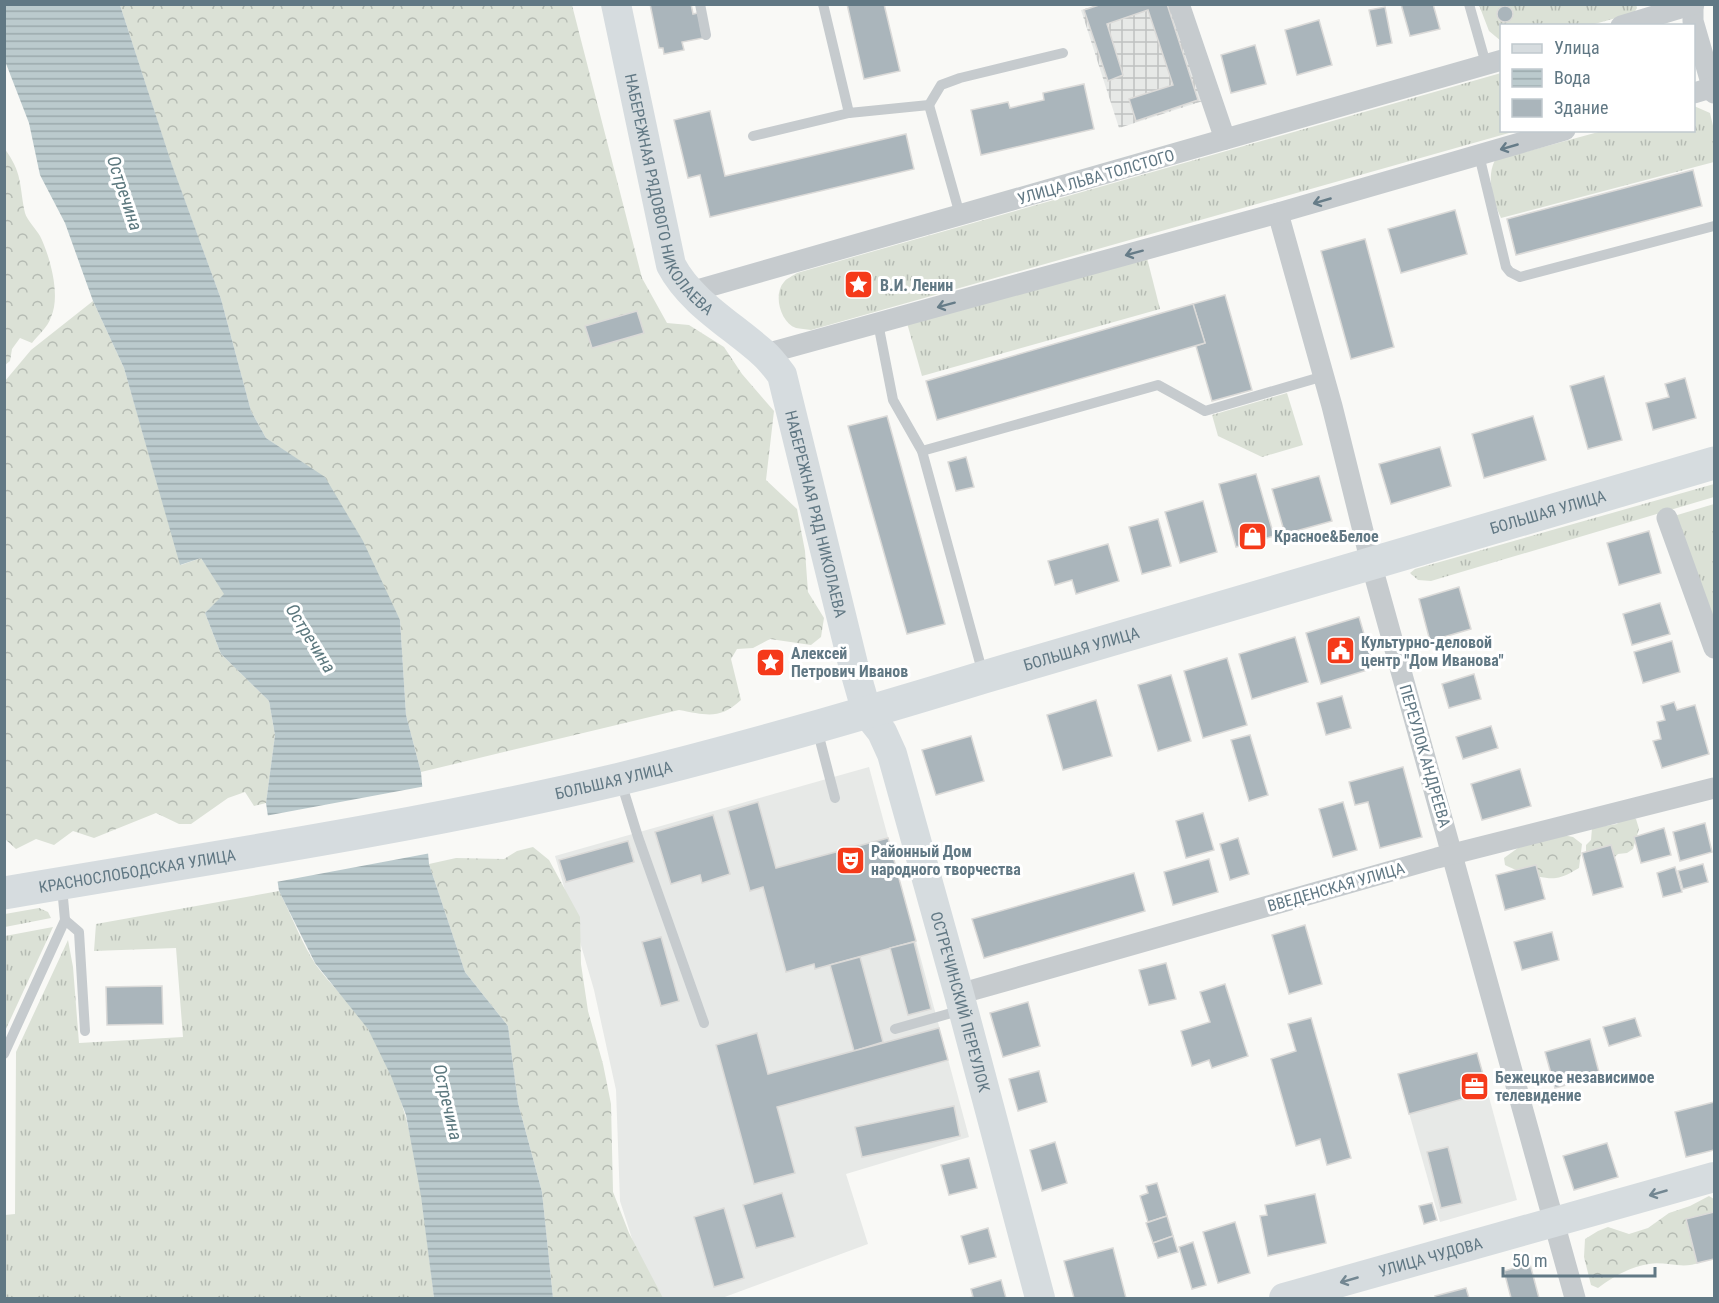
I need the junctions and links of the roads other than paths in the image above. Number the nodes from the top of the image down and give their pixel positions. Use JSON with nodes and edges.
{"nodes":[{"id":1,"x":616,"y":4,"type":"edge"},
{"id":2,"x":700,"y":4,"type":"edge"},
{"id":3,"x":823,"y":4,"type":"edge"},
{"id":4,"x":1179,"y":4,"type":"edge"},
{"id":5,"x":1469,"y":4,"type":"edge"},
{"id":6,"x":1693,"y":5,"type":"edge"},
{"id":7,"x":1628,"y":24,"type":"edge"},
{"id":8,"x":1694,"y":24,"type":"edge"},
{"id":9,"x":1695,"y":30,"type":"edge"},
{"id":10,"x":706,"y":35,"type":"dead end"},
{"id":11,"x":1063,"y":53,"type":"dead end"},
{"id":12,"x":1494,"y":62,"type":"edge"},
{"id":13,"x":1709,"y":90,"type":"edge"},
{"id":14,"x":929,"y":105,"type":"junction"},
{"id":15,"x":849,"y":112,"type":"junction"},
{"id":16,"x":1558,"y":132,"type":"edge"},
{"id":17,"x":753,"y":135,"type":"dead end"},
{"id":18,"x":1225,"y":140,"type":"junction"},
{"id":19,"x":1479,"y":155,"type":"junction"},
{"id":20,"x":1278,"y":213,"type":"junction"},
{"id":21,"x":960,"y":216,"type":"junction"},
{"id":22,"x":1714,"y":225,"type":"edge"},
{"id":23,"x":690,"y":292,"type":"junction"},
{"id":24,"x":878,"y":323,"type":"junction"},
{"id":25,"x":765,"y":354,"type":"junction"},
{"id":26,"x":1324,"y":376,"type":"junction"},
{"id":27,"x":922,"y":451,"type":"junction"},
{"id":28,"x":1714,"y":463,"type":"edge"},
{"id":29,"x":1667,"y":518,"type":"dead end"},
{"id":30,"x":1371,"y":563,"type":"junction"},
{"id":31,"x":1714,"y":648,"type":"edge"},
{"id":32,"x":984,"y":676,"type":"junction"},
{"id":33,"x":867,"y":713,"type":"junction"},
{"id":34,"x":817,"y":727,"type":"junction"},
{"id":35,"x":620,"y":778,"type":"junction"},
{"id":36,"x":1714,"y":788,"type":"edge"},
{"id":37,"x":835,"y":798,"type":"dead end"},
{"id":38,"x":269,"y":849,"type":"joint"},
{"id":39,"x":1453,"y":854,"type":"junction"},
{"id":40,"x":62,"y":883,"type":"junction"},
{"id":41,"x":4,"y":893,"type":"edge"},
{"id":42,"x":66,"y":920,"type":"junction"},
{"id":43,"x":962,"y":1002,"type":"junction"},
{"id":44,"x":705,"y":1023,"type":"dead end"},
{"id":45,"x":896,"y":1029,"type":"dead end"},
{"id":46,"x":85,"y":1031,"type":"dead end"},
{"id":47,"x":4,"y":1054,"type":"edge"},
{"id":48,"x":1714,"y":1177,"type":"edge"},
{"id":49,"x":1553,"y":1222,"type":"junction"},
{"id":50,"x":1040,"y":1299,"type":"edge"},
{"id":51,"x":1284,"y":1299,"type":"edge"},
{"id":52,"x":1575,"y":1299,"type":"edge"}],
"edges":[{"from":1,"to":23,"type":"street","name":"НАБЕРЕЖНАЯ РЯДОВОГО НИКОЛАЕВА"},
{"from":2,"to":10,"type":"lane"},
{"from":3,"to":15,"type":"lane"},
{"from":4,"to":18,"type":"street"},
{"from":5,"to":12,"type":"lane"},
{"from":6,"to":7,"type":"street"},
{"from":6,"to":8,"type":"street"},
{"from":9,"to":13,"type":"street"},
{"from":11,"to":14,"type":"lane"},
{"from":12,"to":18,"type":"street","name":"УЛИЦА ЛЬВА ТОЛСТОГО"},
{"from":14,"to":15,"type":"lane"},
{"from":14,"to":21,"type":"lane"},
{"from":15,"to":17,"type":"lane"},
{"from":16,"to":19,"type":"street","one_way":true},
{"from":18,"to":21,"type":"street","name":"УЛИЦА ЛЬВА ТОЛСТОГО"},
{"from":19,"to":20,"type":"street","one_way":true},
{"from":19,"to":22,"type":"lane"},
{"from":20,"to":24,"type":"street","one_way":true},
{"from":20,"to":26,"type":"street","name":"ПЕРЕУЛОК АНДРЕЕВА"},
{"from":21,"to":23,"type":"street","name":"УЛИЦА ЛЬВА ТОЛСТОГО"},
{"from":23,"to":25,"type":"street","name":"НАБЕРЕЖНАЯ РЯДОВОГО НИКОЛАЕВА"},
{"from":24,"to":25,"type":"street"},
{"from":24,"to":27,"type":"lane"},
{"from":25,"to":33,"type":"street","name":"НАБЕРЕЖНАЯ РЯД НИКОЛАЕВА"},
{"from":26,"to":27,"type":"lane"},
{"from":26,"to":30,"type":"street","name":"ПЕРЕУЛОК АНДРЕЕВА"},
{"from":27,"to":32,"type":"lane"},
{"from":28,"to":30,"type":"main road","name":"БОЛЬШАЯ УЛИЦА"},
{"from":29,"to":31,"type":"street"},
{"from":30,"to":32,"type":"main road","name":"БОЛЬШАЯ УЛИЦА"},
{"from":30,"to":39,"type":"street","name":"ПЕРЕУЛОК АНДРЕЕВА"},
{"from":32,"to":33,"type":"main road","name":"БОЛЬШАЯ УЛИЦА"},
{"from":33,"to":34,"type":"main road","name":"БОЛЬШАЯ УЛИЦА"},
{"from":33,"to":43,"type":"street","name":"ОСТРЕЧИНСКИЙ ПЕРЕУЛОК"},
{"from":34,"to":35,"type":"main road","name":"БОЛЬШАЯ УЛИЦА"},
{"from":34,"to":37,"type":"lane"},
{"from":35,"to":38,"type":"main road","name":"БОЛЬШАЯ УЛИЦА"},
{"from":35,"to":44,"type":"lane"},
{"from":36,"to":39,"type":"street","name":"ВВЕДЕНСКАЯ УЛИЦА"},
{"from":38,"to":40,"type":"main road","name":"КРАСНОСЛОБОДСКАЯ УЛИЦА"},
{"from":39,"to":43,"type":"street","name":"ВВЕДЕНСКАЯ УЛИЦА"},
{"from":39,"to":49,"type":"street","name":"ПЕРЕУЛОК АНДРЕЕВА"},
{"from":40,"to":41,"type":"main road","name":"КРАСНОСЛОБОДСКАЯ УЛИЦА"},
{"from":40,"to":42,"type":"lane"},
{"from":42,"to":46,"type":"lane"},
{"from":42,"to":47,"type":"lane"},
{"from":43,"to":45,"type":"lane"},
{"from":43,"to":50,"type":"street","name":"ОСТРЕЧИНСКИЙ ПЕРЕУЛОК"},
{"from":48,"to":49,"type":"street","name":"УЛИЦА ЧУДОВА","one_way":true},
{"from":49,"to":51,"type":"street","name":"УЛИЦА ЧУДОВА","one_way":true},
{"from":49,"to":52,"type":"street","name":"ПЕРЕУЛОК АНДРЕЕВА"}]}
